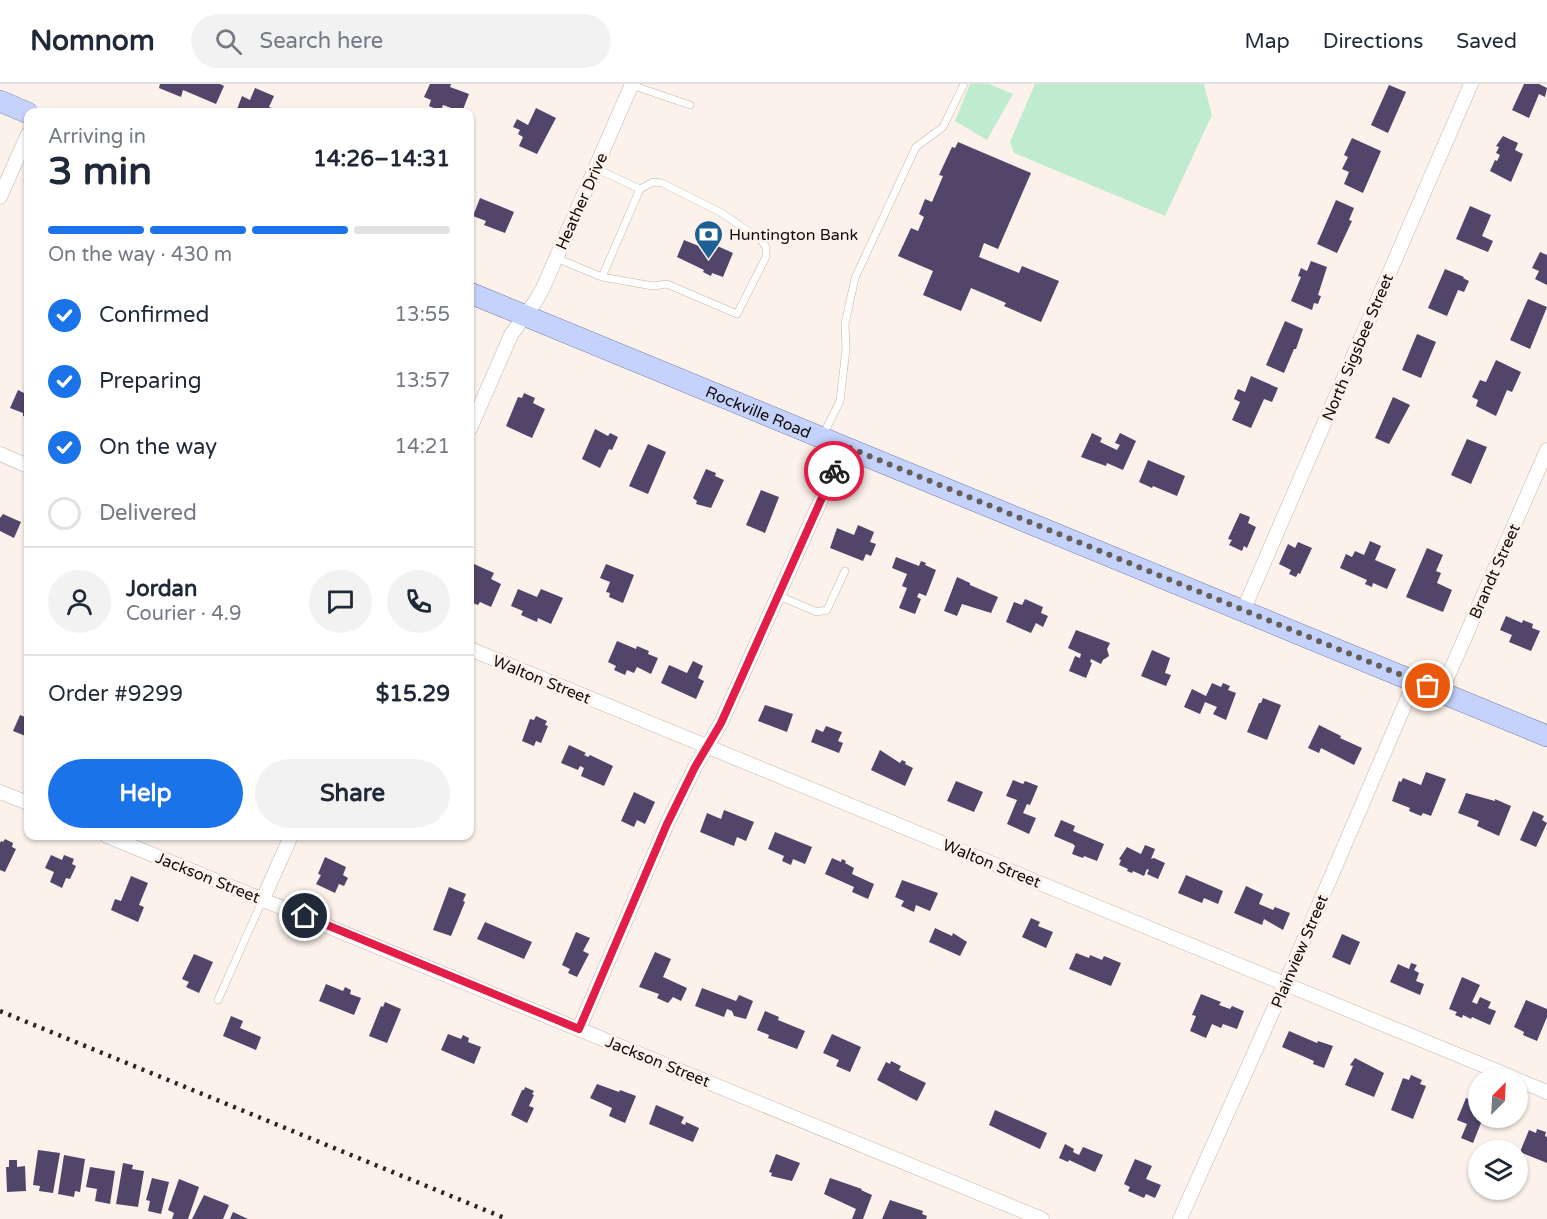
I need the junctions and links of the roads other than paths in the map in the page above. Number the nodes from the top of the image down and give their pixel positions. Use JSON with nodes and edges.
{"nodes":[{"id":1,"x":631,"y":84,"type":"edge"},
{"id":2,"x":964,"y":84,"type":"edge"},
{"id":3,"x":1471,"y":84,"type":"edge"},
{"id":4,"x":0,"y":101,"type":"edge"},
{"id":5,"x":690,"y":105,"type":"dead end"},
{"id":6,"x":24,"y":111,"type":"edge"},
{"id":7,"x":24,"y":143,"type":"edge"},
{"id":8,"x":595,"y":168,"type":"junction"},
{"id":9,"x":640,"y":189,"type":"junction"},
{"id":10,"x":0,"y":197,"type":"edge"},
{"id":11,"x":556,"y":258,"type":"junction"},
{"id":12,"x":602,"y":277,"type":"junction"},
{"id":13,"x":474,"y":295,"type":"edge"},
{"id":14,"x":524,"y":315,"type":"junction"},
{"id":15,"x":474,"y":420,"type":"edge"},
{"id":16,"x":822,"y":437,"type":"junction"},
{"id":17,"x":845,"y":446,"type":"junction"},
{"id":18,"x":1547,"y":450,"type":"edge"},
{"id":19,"x":0,"y":454,"type":"edge"},
{"id":20,"x":24,"y":464,"type":"edge"},
{"id":21,"x":845,"y":571,"type":"dead end"},
{"id":22,"x":779,"y":596,"type":"junction"},
{"id":23,"x":1242,"y":611,"type":"junction"},
{"id":24,"x":474,"y":651,"type":"edge"},
{"id":25,"x":1415,"y":681,"type":"junction"},
{"id":26,"x":1441,"y":692,"type":"junction"},
{"id":27,"x":1547,"y":736,"type":"edge"},
{"id":28,"x":707,"y":746,"type":"junction"},
{"id":29,"x":0,"y":792,"type":"edge"},
{"id":30,"x":24,"y":801,"type":"edge"},
{"id":31,"x":117,"y":840,"type":"edge"},
{"id":32,"x":289,"y":840,"type":"edge"},
{"id":33,"x":263,"y":899,"type":"junction"},
{"id":34,"x":1284,"y":984,"type":"junction"},
{"id":35,"x":218,"y":1000,"type":"dead end"},
{"id":36,"x":579,"y":1029,"type":"junction"},
{"id":37,"x":1490,"y":1068,"type":"edge"},
{"id":38,"x":1528,"y":1084,"type":"edge"},
{"id":39,"x":1547,"y":1092,"type":"edge"},
{"id":40,"x":1042,"y":1219,"type":"edge"},
{"id":41,"x":1180,"y":1219,"type":"edge"}],
"edges":[{"from":1,"to":5,"type":"lane"},
{"from":1,"to":8,"type":"street","name":"Heather Drive"},
{"from":2,"to":16,"type":"lane"},
{"from":3,"to":23,"type":"street","name":"North Sigsbee Street"},
{"from":4,"to":6,"type":"main road"},
{"from":7,"to":10,"type":"street"},
{"from":8,"to":9,"type":"lane"},
{"from":8,"to":11,"type":"street","name":"Heather Drive"},
{"from":9,"to":12,"type":"lane"},
{"from":9,"to":12,"type":"lane"},
{"from":11,"to":12,"type":"lane"},
{"from":11,"to":14,"type":"street","name":"Heather Drive"},
{"from":13,"to":14,"type":"main road","name":"Rockville Road"},
{"from":14,"to":15,"type":"street","name":"Heather Drive"},
{"from":14,"to":16,"type":"main road","name":"Rockville Road"},
{"from":16,"to":17,"type":"main road","name":"Rockville Road"},
{"from":17,"to":22,"type":"street"},
{"from":17,"to":23,"type":"main road","name":"Rockville Road"},
{"from":18,"to":26,"type":"street","name":"Brandt Street"},
{"from":19,"to":20,"type":"street"},
{"from":21,"to":22,"type":"lane"},
{"from":22,"to":28,"type":"street"},
{"from":23,"to":25,"type":"main road","name":"Rockville Road"},
{"from":24,"to":28,"type":"street","name":"Walton Street"},
{"from":25,"to":26,"type":"main road","name":"Rockville Road"},
{"from":25,"to":34,"type":"street","name":"Plainview Street"},
{"from":26,"to":27,"type":"main road","name":"Rockville Road"},
{"from":28,"to":34,"type":"street","name":"Walton Street"},
{"from":28,"to":36,"type":"street"},
{"from":29,"to":30,"type":"street"},
{"from":31,"to":33,"type":"street","name":"Jackson Street"},
{"from":32,"to":33,"type":"street"},
{"from":33,"to":35,"type":"lane"},
{"from":33,"to":36,"type":"street","name":"Jackson Street"},
{"from":34,"to":37,"type":"street","name":"Walton Street"},
{"from":34,"to":41,"type":"street","name":"Plainview Street"},
{"from":36,"to":40,"type":"street","name":"Jackson Street"},
{"from":38,"to":39,"type":"street"}]}
